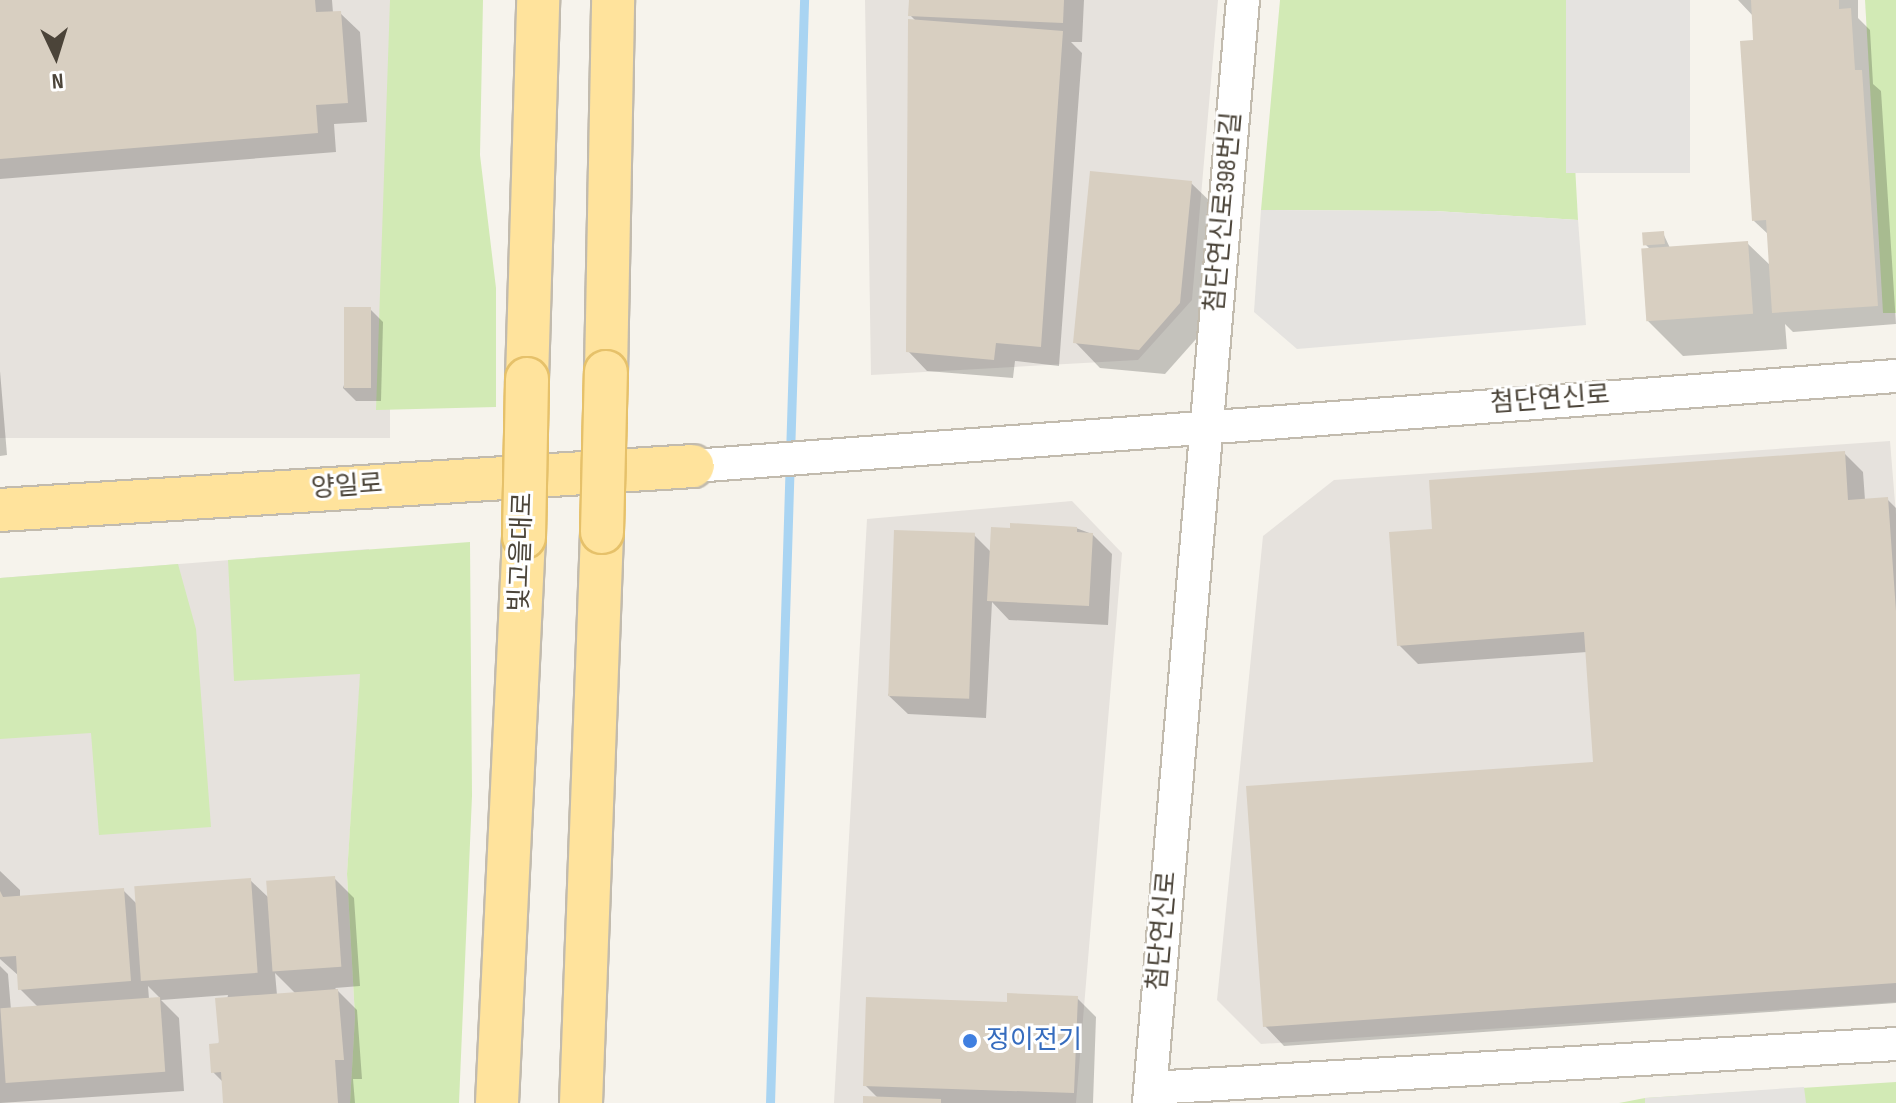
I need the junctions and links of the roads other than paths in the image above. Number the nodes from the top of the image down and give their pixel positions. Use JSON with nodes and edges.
{"nodes":[{"id":1,"x":538,"y":0,"type":"edge"},
{"id":2,"x":613,"y":0,"type":"edge"},
{"id":3,"x":1243,"y":0,"type":"edge"},
{"id":4,"x":1896,"y":376,"type":"edge"},
{"id":5,"x":1204,"y":424,"type":"junction"},
{"id":6,"x":693,"y":466,"type":"joint"},
{"id":7,"x":0,"y":510,"type":"edge"},
{"id":8,"x":1896,"y":1044,"type":"edge"},
{"id":9,"x":1150,"y":1096,"type":"edge"},
{"id":10,"x":497,"y":1103,"type":"edge"},
{"id":11,"x":581,"y":1103,"type":"edge"}],
"edges":[{"from":1,"to":10,"type":"main road","name":"빛고을대로","bridge":true},
{"from":2,"to":11,"type":"main road","bridge":true},
{"from":3,"to":5,"type":"street","name":"첨단연신로398번길"},
{"from":4,"to":5,"type":"street","name":"첨단연신로"},
{"from":5,"to":6,"type":"street","name":"첨단연신로"},
{"from":5,"to":9,"type":"street","name":"첨단연신로"},
{"from":6,"to":7,"type":"main road","name":"양일로"},
{"from":8,"to":9,"type":"street"}]}
